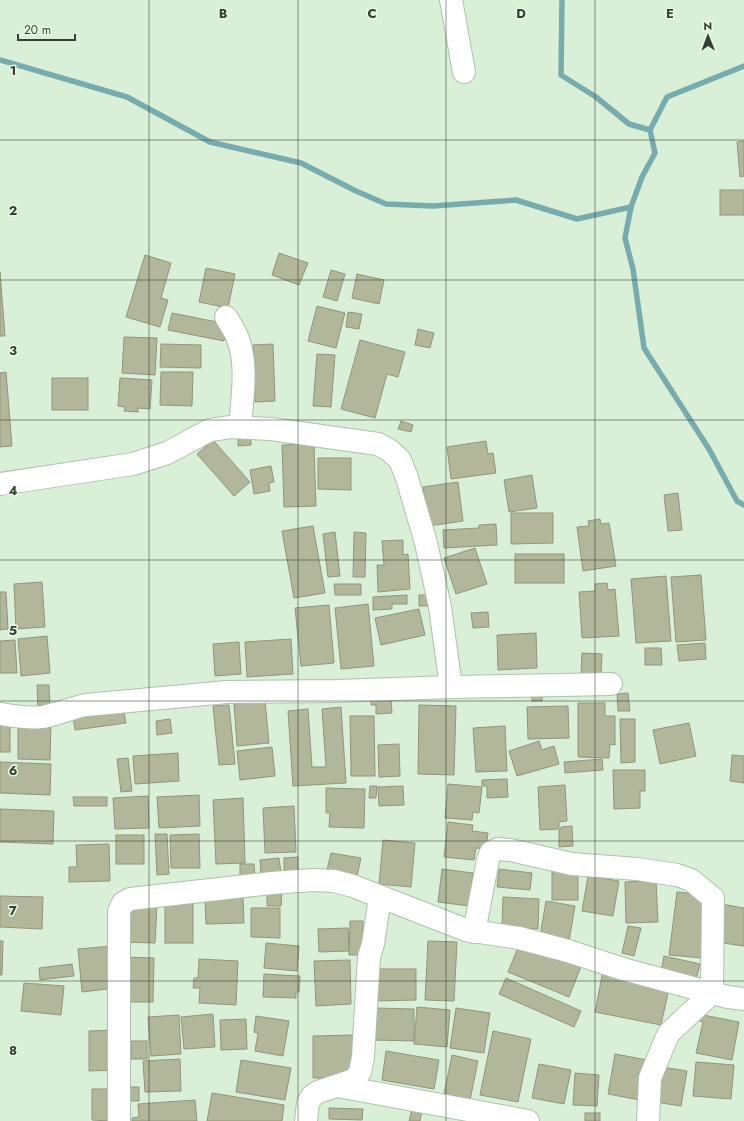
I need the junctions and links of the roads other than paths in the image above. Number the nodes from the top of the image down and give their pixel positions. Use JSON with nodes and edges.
{"nodes":[{"id":1,"x":451,"y":0,"type":"edge"},
{"id":2,"x":464,"y":72,"type":"dead end"},
{"id":3,"x":226,"y":317,"type":"dead end"},
{"id":4,"x":240,"y":427,"type":"junction"},
{"id":5,"x":0,"y":484,"type":"edge"},
{"id":6,"x":611,"y":684,"type":"dead end"},
{"id":7,"x":451,"y":687,"type":"junction"},
{"id":8,"x":0,"y":714,"type":"edge"},
{"id":9,"x":380,"y":897,"type":"junction"},
{"id":10,"x":474,"y":932,"type":"junction"},
{"id":11,"x":712,"y":993,"type":"junction"},
{"id":12,"x":744,"y":999,"type":"edge"},
{"id":13,"x":337,"y":1086,"type":"junction"},
{"id":14,"x":119,"y":1121,"type":"edge"},
{"id":15,"x":306,"y":1121,"type":"edge"},
{"id":16,"x":528,"y":1121,"type":"edge"},
{"id":17,"x":648,"y":1121,"type":"edge"}],
"edges":[{"from":1,"to":2,"type":"street"},
{"from":3,"to":4,"type":"street"},
{"from":4,"to":5,"type":"street"},
{"from":4,"to":7,"type":"street"},
{"from":6,"to":7,"type":"street"},
{"from":7,"to":8,"type":"street"},
{"from":9,"to":10,"type":"street"},
{"from":9,"to":13,"type":"street"},
{"from":9,"to":14,"type":"street"},
{"from":10,"to":11,"type":"street"},
{"from":10,"to":11,"type":"street"},
{"from":11,"to":12,"type":"street"},
{"from":11,"to":17,"type":"street"},
{"from":13,"to":15,"type":"street"},
{"from":13,"to":16,"type":"street"}]}
